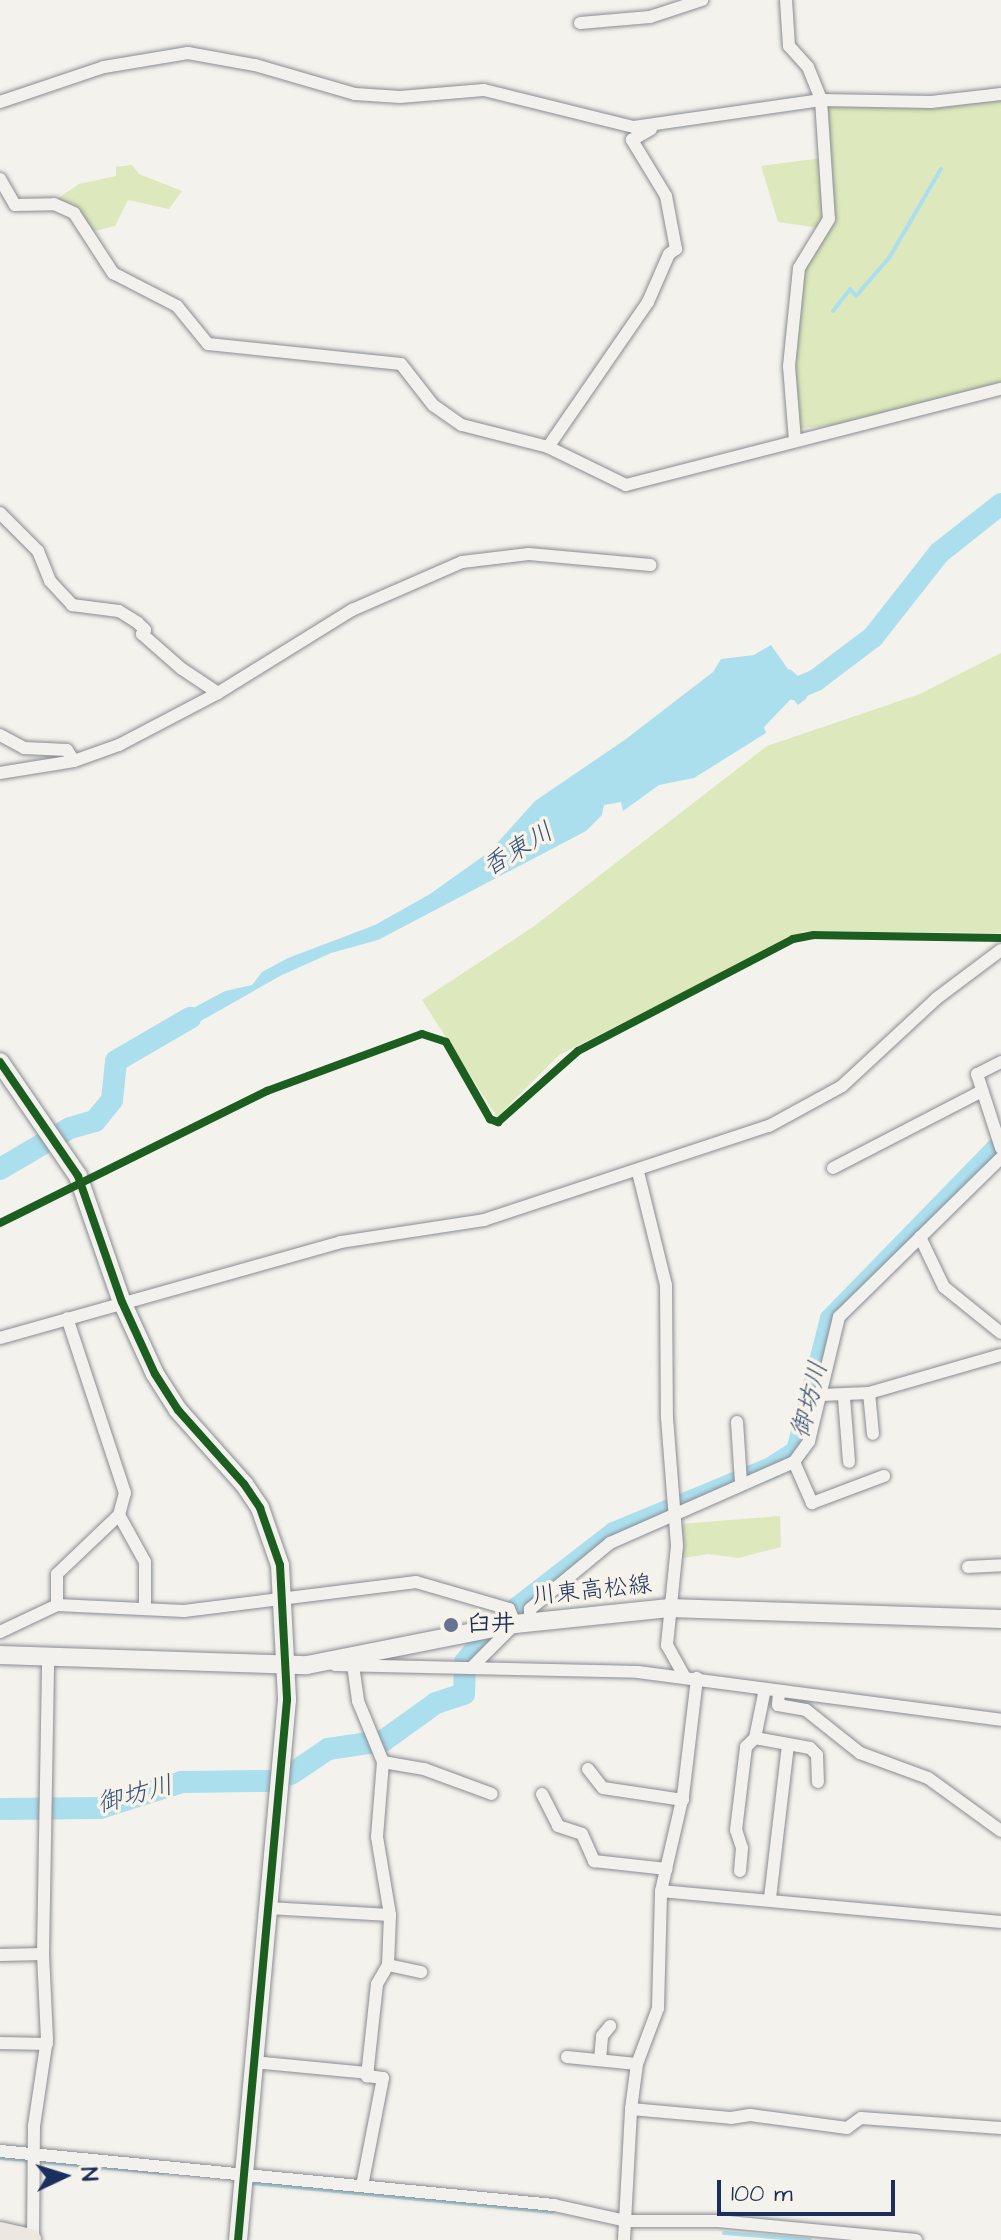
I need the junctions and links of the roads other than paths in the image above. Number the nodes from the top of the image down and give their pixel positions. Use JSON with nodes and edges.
{"nodes":[{"id":1,"x":702,"y":0,"type":"edge"},
{"id":2,"x":786,"y":0,"type":"edge"},
{"id":3,"x":580,"y":23,"type":"dead end"},
{"id":4,"x":1001,"y":94,"type":"edge"},
{"id":5,"x":821,"y":100,"type":"junction"},
{"id":6,"x":0,"y":102,"type":"edge"},
{"id":7,"x":654,"y":128,"type":"junction"},
{"id":8,"x":0,"y":179,"type":"edge"},
{"id":9,"x":1001,"y":389,"type":"edge"},
{"id":10,"x":795,"y":441,"type":"junction"},
{"id":11,"x":548,"y":447,"type":"junction"},
{"id":12,"x":0,"y":513,"type":"edge"},
{"id":13,"x":651,"y":565,"type":"dead end"},
{"id":14,"x":218,"y":693,"type":"junction"},
{"id":15,"x":0,"y":735,"type":"edge"},
{"id":16,"x":74,"y":761,"type":"junction"},
{"id":17,"x":0,"y":773,"type":"edge"},
{"id":18,"x":1001,"y":950,"type":"edge"},
{"id":19,"x":0,"y":1062,"type":"edge"},
{"id":20,"x":1001,"y":1062,"type":"edge"},
{"id":21,"x":982,"y":1091,"type":"junction"},
{"id":22,"x":1000,"y":1145,"type":"edge"},
{"id":23,"x":1001,"y":1158,"type":"edge"},
{"id":24,"x":833,"y":1168,"type":"dead end"},
{"id":25,"x":638,"y":1172,"type":"junction"},
{"id":26,"x":920,"y":1237,"type":"junction"},
{"id":27,"x":122,"y":1302,"type":"junction"},
{"id":28,"x":67,"y":1318,"type":"junction"},
{"id":29,"x":1001,"y":1333,"type":"edge"},
{"id":30,"x":0,"y":1338,"type":"edge"},
{"id":31,"x":1001,"y":1355,"type":"edge"},
{"id":32,"x":869,"y":1393,"type":"junction"},
{"id":33,"x":821,"y":1395,"type":"junction"},
{"id":34,"x":844,"y":1398,"type":"junction"},
{"id":35,"x":737,"y":1422,"type":"dead end"},
{"id":36,"x":873,"y":1434,"type":"dead end"},
{"id":37,"x":794,"y":1462,"type":"junction"},
{"id":38,"x":849,"y":1462,"type":"dead end"},
{"id":39,"x":884,"y":1476,"type":"dead end"},
{"id":40,"x":741,"y":1478,"type":"junction"},
{"id":41,"x":674,"y":1511,"type":"junction"},
{"id":42,"x":119,"y":1515,"type":"junction"},
{"id":43,"x":1001,"y":1565,"type":"edge"},
{"id":44,"x":968,"y":1567,"type":"dead end"},
{"id":45,"x":286,"y":1600,"type":"junction"},
{"id":46,"x":57,"y":1605,"type":"junction"},
{"id":47,"x":145,"y":1608,"type":"junction"},
{"id":48,"x":669,"y":1608,"type":"junction"},
{"id":49,"x":1001,"y":1619,"type":"edge"},
{"id":50,"x":522,"y":1623,"type":"junction"},
{"id":51,"x":0,"y":1632,"type":"edge"},
{"id":52,"x":0,"y":1655,"type":"edge"},
{"id":53,"x":48,"y":1658,"type":"junction"},
{"id":54,"x":307,"y":1665,"type":"junction"},
{"id":55,"x":353,"y":1665,"type":"junction"},
{"id":56,"x":287,"y":1666,"type":"junction"},
{"id":57,"x":472,"y":1667,"type":"junction"},
{"id":58,"x":691,"y":1677,"type":"junction"},
{"id":59,"x":772,"y":1690,"type":"junction"},
{"id":60,"x":1001,"y":1720,"type":"edge"},
{"id":61,"x":755,"y":1738,"type":"junction"},
{"id":62,"x":788,"y":1745,"type":"junction"},
{"id":63,"x":383,"y":1762,"type":"junction"},
{"id":64,"x":588,"y":1769,"type":"dead end"},
{"id":65,"x":818,"y":1782,"type":"dead end"},
{"id":66,"x":492,"y":1794,"type":"dead end"},
{"id":67,"x":542,"y":1794,"type":"dead end"},
{"id":68,"x":683,"y":1800,"type":"junction"},
{"id":69,"x":1001,"y":1831,"type":"edge"},
{"id":70,"x":667,"y":1869,"type":"junction"},
{"id":71,"x":740,"y":1871,"type":"dead end"},
{"id":72,"x":661,"y":1891,"type":"junction"},
{"id":73,"x":770,"y":1898,"type":"junction"},
{"id":74,"x":268,"y":1908,"type":"junction"},
{"id":75,"x":390,"y":1915,"type":"junction"},
{"id":76,"x":1001,"y":1922,"type":"edge"},
{"id":77,"x":43,"y":1954,"type":"junction"},
{"id":78,"x":0,"y":1955,"type":"edge"},
{"id":79,"x":388,"y":1965,"type":"junction"},
{"id":80,"x":421,"y":1972,"type":"dead end"},
{"id":81,"x":610,"y":2026,"type":"dead end"},
{"id":82,"x":0,"y":2043,"type":"edge"},
{"id":83,"x":47,"y":2044,"type":"junction"},
{"id":84,"x":567,"y":2057,"type":"dead end"},
{"id":85,"x":600,"y":2060,"type":"junction"},
{"id":86,"x":254,"y":2062,"type":"junction"},
{"id":87,"x":637,"y":2064,"type":"junction"},
{"id":88,"x":368,"y":2073,"type":"junction"},
{"id":89,"x":631,"y":2109,"type":"junction"},
{"id":90,"x":1001,"y":2128,"type":"edge"},
{"id":91,"x":0,"y":2151,"type":"edge"},
{"id":92,"x":33,"y":2154,"type":"junction"},
{"id":93,"x":244,"y":2176,"type":"junction"},
{"id":94,"x":362,"y":2186,"type":"junction"},
{"id":95,"x":626,"y":2221,"type":"junction"},
{"id":96,"x":0,"y":2233,"type":"edge"},
{"id":97,"x":31,"y":2240,"type":"edge"},
{"id":98,"x":238,"y":2240,"type":"edge"},
{"id":99,"x":624,"y":2240,"type":"edge"},
{"id":100,"x":916,"y":2240,"type":"edge"}],
"edges":[{"from":1,"to":3,"type":"street"},
{"from":2,"to":5,"type":"street"},
{"from":4,"to":5,"type":"street"},
{"from":5,"to":7,"type":"street"},
{"from":5,"to":10,"type":"street"},
{"from":6,"to":7,"type":"street"},
{"from":7,"to":11,"type":"street"},
{"from":8,"to":11,"type":"street"},
{"from":9,"to":10,"type":"street"},
{"from":10,"to":11,"type":"street"},
{"from":12,"to":14,"type":"street"},
{"from":13,"to":14,"type":"street"},
{"from":14,"to":16,"type":"street"},
{"from":15,"to":16,"type":"street"},
{"from":16,"to":17,"type":"street"},
{"from":18,"to":25,"type":"street"},
{"from":19,"to":27,"type":"street"},
{"from":20,"to":21,"type":"street"},
{"from":21,"to":22,"type":"street"},
{"from":21,"to":24,"type":"street"},
{"from":23,"to":26,"type":"street"},
{"from":25,"to":27,"type":"street"},
{"from":25,"to":41,"type":"street"},
{"from":26,"to":29,"type":"street"},
{"from":26,"to":33,"type":"street"},
{"from":27,"to":28,"type":"street"},
{"from":27,"to":45,"type":"street"},
{"from":28,"to":30,"type":"street"},
{"from":28,"to":42,"type":"street"},
{"from":31,"to":32,"type":"street"},
{"from":32,"to":34,"type":"street"},
{"from":32,"to":36,"type":"street"},
{"from":33,"to":34,"type":"street"},
{"from":33,"to":37,"type":"street"},
{"from":34,"to":38,"type":"street"},
{"from":35,"to":40,"type":"street"},
{"from":37,"to":39,"type":"street"},
{"from":37,"to":40,"type":"street"},
{"from":40,"to":41,"type":"street"},
{"from":41,"to":48,"type":"street"},
{"from":41,"to":50,"type":"street"},
{"from":42,"to":46,"type":"street"},
{"from":42,"to":47,"type":"street"},
{"from":43,"to":44,"type":"street"},
{"from":45,"to":47,"type":"street"},
{"from":45,"to":50,"type":"street"},
{"from":45,"to":56,"type":"street"},
{"from":46,"to":47,"type":"street"},
{"from":46,"to":51,"type":"street"},
{"from":48,"to":49,"type":"street","name":"川東高松線"},
{"from":48,"to":50,"type":"street","name":"川東高松線"},
{"from":48,"to":58,"type":"street"},
{"from":50,"to":54,"type":"street","name":"川東高松線"},
{"from":50,"to":57,"type":"street"},
{"from":52,"to":53,"type":"street","name":"川東高松線"},
{"from":53,"to":56,"type":"street","name":"川東高松線"},
{"from":53,"to":77,"type":"street"},
{"from":54,"to":55,"type":"street"},
{"from":54,"to":56,"type":"street","name":"川東高松線"},
{"from":55,"to":57,"type":"street"},
{"from":55,"to":63,"type":"street"},
{"from":56,"to":74,"type":"street"},
{"from":57,"to":58,"type":"street"},
{"from":58,"to":59,"type":"street"},
{"from":58,"to":68,"type":"street"},
{"from":59,"to":60,"type":"street"},
{"from":59,"to":61,"type":"street"},
{"from":59,"to":69,"type":"street"},
{"from":61,"to":62,"type":"street"},
{"from":61,"to":71,"type":"street"},
{"from":62,"to":65,"type":"street"},
{"from":62,"to":73,"type":"street"},
{"from":63,"to":66,"type":"street"},
{"from":63,"to":75,"type":"street"},
{"from":64,"to":68,"type":"street"},
{"from":67,"to":70,"type":"street"},
{"from":68,"to":70,"type":"street"},
{"from":70,"to":72,"type":"street"},
{"from":72,"to":73,"type":"street"},
{"from":72,"to":87,"type":"street"},
{"from":73,"to":76,"type":"street"},
{"from":74,"to":75,"type":"street"},
{"from":74,"to":86,"type":"street"},
{"from":75,"to":79,"type":"street"},
{"from":77,"to":78,"type":"street"},
{"from":77,"to":83,"type":"street"},
{"from":79,"to":80,"type":"street"},
{"from":79,"to":88,"type":"street"},
{"from":81,"to":85,"type":"street"},
{"from":82,"to":83,"type":"street"},
{"from":83,"to":92,"type":"street"},
{"from":84,"to":85,"type":"street"},
{"from":85,"to":87,"type":"street"},
{"from":86,"to":88,"type":"street"},
{"from":86,"to":93,"type":"street"},
{"from":87,"to":89,"type":"street"},
{"from":88,"to":94,"type":"street"},
{"from":89,"to":90,"type":"street"},
{"from":89,"to":95,"type":"street"},
{"from":91,"to":92,"type":"street"},
{"from":92,"to":93,"type":"street"},
{"from":92,"to":97,"type":"street"},
{"from":93,"to":94,"type":"street"},
{"from":93,"to":98,"type":"street"},
{"from":94,"to":95,"type":"street"},
{"from":95,"to":99,"type":"street"},
{"from":95,"to":100,"type":"street"},
{"from":96,"to":97,"type":"highway"}]}
